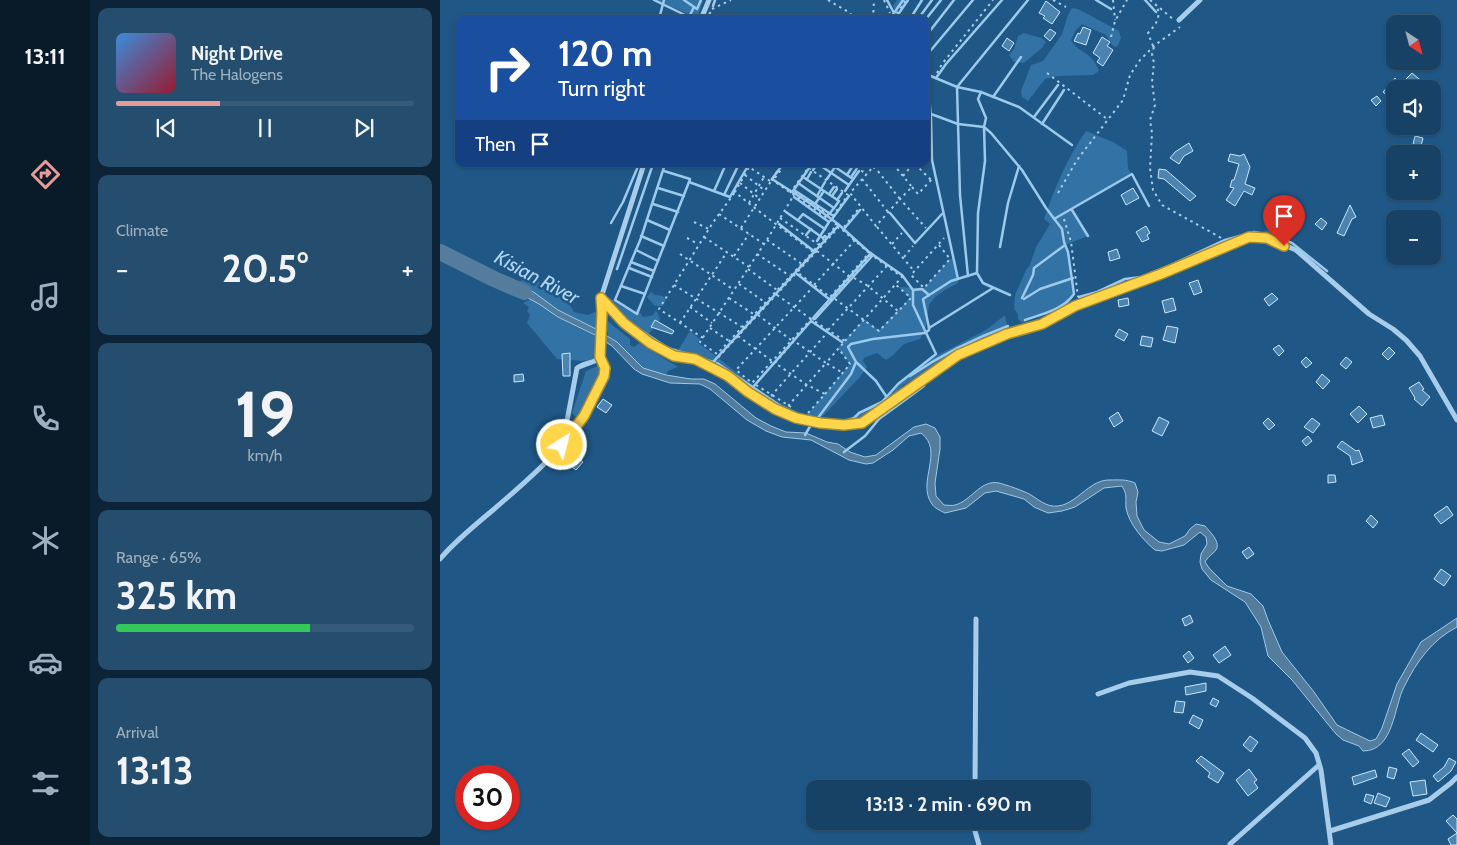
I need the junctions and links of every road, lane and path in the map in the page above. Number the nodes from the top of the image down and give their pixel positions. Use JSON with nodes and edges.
{"nodes":[{"id":1,"x":709,"y":0,"type":"edge"},
{"id":2,"x":731,"y":0,"type":"edge"},
{"id":3,"x":828,"y":0,"type":"edge"},
{"id":4,"x":874,"y":0,"type":"edge"},
{"id":5,"x":884,"y":0,"type":"edge"},
{"id":6,"x":906,"y":0,"type":"edge"},
{"id":7,"x":992,"y":0,"type":"edge"},
{"id":8,"x":1053,"y":0,"type":"edge"},
{"id":9,"x":1113,"y":0,"type":"edge"},
{"id":10,"x":1127,"y":0,"type":"edge"},
{"id":11,"x":1150,"y":0,"type":"edge"},
{"id":12,"x":1200,"y":0,"type":"edge"},
{"id":13,"x":1157,"y":6,"type":"junction"},
{"id":14,"x":1066,"y":7,"type":"dead end"},
{"id":15,"x":704,"y":10,"type":"junction"},
{"id":16,"x":890,"y":13,"type":"dead end"},
{"id":17,"x":702,"y":15,"type":"edge"},
{"id":18,"x":851,"y":15,"type":"edge"},
{"id":19,"x":872,"y":15,"type":"edge"},
{"id":20,"x":896,"y":15,"type":"edge"},
{"id":21,"x":1179,"y":20,"type":"junction"},
{"id":22,"x":1115,"y":21,"type":"junction"},
{"id":23,"x":1111,"y":37,"type":"dead end"},
{"id":24,"x":1154,"y":45,"type":"junction"},
{"id":25,"x":937,"y":73,"type":"dead end"},
{"id":26,"x":1047,"y":73,"type":"dead end"},
{"id":27,"x":1107,"y":119,"type":"junction"},
{"id":28,"x":643,"y":167,"type":"edge"},
{"id":29,"x":748,"y":167,"type":"edge"},
{"id":30,"x":750,"y":167,"type":"edge"},
{"id":31,"x":779,"y":167,"type":"edge"},
{"id":32,"x":783,"y":167,"type":"edge"},
{"id":33,"x":809,"y":167,"type":"edge"},
{"id":34,"x":855,"y":167,"type":"edge"},
{"id":35,"x":873,"y":167,"type":"joint"},
{"id":36,"x":894,"y":167,"type":"edge"},
{"id":37,"x":911,"y":167,"type":"edge"},
{"id":38,"x":918,"y":167,"type":"edge"},
{"id":39,"x":810,"y":169,"type":"dead end"},
{"id":40,"x":867,"y":174,"type":"junction"},
{"id":41,"x":744,"y":175,"type":"junction"},
{"id":42,"x":902,"y":176,"type":"junction"},
{"id":43,"x":764,"y":177,"type":"junction"},
{"id":44,"x":775,"y":178,"type":"dead end"},
{"id":45,"x":862,"y":179,"type":"junction"},
{"id":46,"x":770,"y":180,"type":"junction"},
{"id":47,"x":740,"y":183,"type":"junction"},
{"id":48,"x":759,"y":186,"type":"junction"},
{"id":49,"x":912,"y":187,"type":"junction"},
{"id":50,"x":764,"y":190,"type":"junction"},
{"id":51,"x":735,"y":192,"type":"junction"},
{"id":52,"x":793,"y":192,"type":"junction"},
{"id":53,"x":1058,"y":193,"type":"dead end"},
{"id":54,"x":754,"y":194,"type":"junction"},
{"id":55,"x":849,"y":194,"type":"junction"},
{"id":56,"x":759,"y":198,"type":"junction"},
{"id":57,"x":900,"y":199,"type":"junction"},
{"id":58,"x":748,"y":203,"type":"junction"},
{"id":59,"x":860,"y":207,"type":"junction"},
{"id":60,"x":754,"y":208,"type":"junction"},
{"id":61,"x":888,"y":212,"type":"junction"},
{"id":62,"x":720,"y":214,"type":"junction"},
{"id":63,"x":780,"y":218,"type":"junction"},
{"id":64,"x":1064,"y":219,"type":"dead end"},
{"id":65,"x":694,"y":222,"type":"dead end"},
{"id":66,"x":776,"y":224,"type":"junction"},
{"id":67,"x":876,"y":226,"type":"junction"},
{"id":68,"x":844,"y":227,"type":"dead end"},
{"id":69,"x":741,"y":228,"type":"junction"},
{"id":70,"x":926,"y":228,"type":"dead end"},
{"id":71,"x":709,"y":229,"type":"junction"},
{"id":72,"x":902,"y":233,"type":"dead end"},
{"id":73,"x":749,"y":234,"type":"junction"},
{"id":74,"x":704,"y":237,"type":"junction"},
{"id":75,"x":687,"y":238,"type":"dead end"},
{"id":76,"x":944,"y":238,"type":"dead end"},
{"id":77,"x":767,"y":240,"type":"junction"},
{"id":78,"x":855,"y":240,"type":"junction"},
{"id":79,"x":764,"y":244,"type":"junction"},
{"id":80,"x":892,"y":244,"type":"junction"},
{"id":81,"x":1232,"y":244,"type":"junction"},
{"id":82,"x":699,"y":245,"type":"junction"},
{"id":83,"x":819,"y":245,"type":"junction"},
{"id":84,"x":939,"y":245,"type":"junction"},
{"id":85,"x":913,"y":246,"type":"dead end"},
{"id":86,"x":816,"y":250,"type":"junction"},
{"id":87,"x":727,"y":252,"type":"junction"},
{"id":88,"x":680,"y":254,"type":"dead end"},
{"id":89,"x":758,"y":254,"type":"junction"},
{"id":90,"x":871,"y":255,"type":"junction"},
{"id":91,"x":734,"y":256,"type":"junction"},
{"id":92,"x":903,"y":258,"type":"junction"},
{"id":93,"x":690,"y":260,"type":"junction"},
{"id":94,"x":802,"y":264,"type":"junction"},
{"id":95,"x":833,"y":264,"type":"junction"},
{"id":96,"x":887,"y":266,"type":"junction"},
{"id":97,"x":749,"y":268,"type":"junction"},
{"id":98,"x":914,"y":271,"type":"junction"},
{"id":99,"x":797,"y":272,"type":"junction"},
{"id":100,"x":711,"y":275,"type":"junction"},
{"id":101,"x":790,"y":276,"type":"junction"},
{"id":102,"x":849,"y":276,"type":"junction"},
{"id":103,"x":854,"y":278,"type":"dead end"},
{"id":104,"x":738,"y":284,"type":"junction"},
{"id":105,"x":896,"y":284,"type":"junction"},
{"id":106,"x":674,"y":285,"type":"junction"},
{"id":107,"x":814,"y":285,"type":"junction"},
{"id":108,"x":868,"y":286,"type":"junction"},
{"id":109,"x":812,"y":288,"type":"dead end"},
{"id":110,"x":734,"y":290,"type":"junction"},
{"id":111,"x":778,"y":290,"type":"junction"},
{"id":112,"x":777,"y":295,"type":"junction"},
{"id":113,"x":601,"y":298,"type":"junction"},
{"id":114,"x":696,"y":298,"type":"junction"},
{"id":115,"x":729,"y":298,"type":"junction"},
{"id":116,"x":883,"y":298,"type":"junction"},
{"id":117,"x":835,"y":299,"type":"dead end"},
{"id":118,"x":766,"y":303,"type":"junction"},
{"id":119,"x":1080,"y":304,"type":"junction"},
{"id":120,"x":795,"y":306,"type":"junction"},
{"id":121,"x":690,"y":307,"type":"junction"},
{"id":122,"x":848,"y":308,"type":"junction"},
{"id":123,"x":898,"y":311,"type":"junction"},
{"id":124,"x":720,"y":312,"type":"junction"},
{"id":125,"x":756,"y":315,"type":"junction"},
{"id":126,"x":812,"y":319,"type":"junction"},
{"id":127,"x":864,"y":319,"type":"junction"},
{"id":128,"x":680,"y":323,"type":"junction"},
{"id":129,"x":712,"y":323,"type":"junction"},
{"id":130,"x":743,"y":327,"type":"junction"},
{"id":131,"x":776,"y":327,"type":"junction"},
{"id":132,"x":710,"y":328,"type":"junction"},
{"id":133,"x":827,"y":332,"type":"junction"},
{"id":134,"x":738,"y":336,"type":"junction"},
{"id":135,"x":702,"y":338,"type":"junction"},
{"id":136,"x":791,"y":340,"type":"junction"},
{"id":137,"x":729,"y":341,"type":"junction"},
{"id":138,"x":844,"y":341,"type":"junction"},
{"id":139,"x":838,"y":348,"type":"junction"},
{"id":140,"x":756,"y":349,"type":"junction"},
{"id":141,"x":810,"y":352,"type":"junction"},
{"id":142,"x":601,"y":358,"type":"junction"},
{"id":143,"x":696,"y":360,"type":"junction"},
{"id":144,"x":772,"y":361,"type":"junction"},
{"id":145,"x":826,"y":363,"type":"junction"},
{"id":146,"x":843,"y":373,"type":"junction"},
{"id":147,"x":790,"y":374,"type":"junction"},
{"id":148,"x":756,"y":385,"type":"dead end"},
{"id":149,"x":806,"y":385,"type":"junction"},
{"id":150,"x":825,"y":394,"type":"junction"},
{"id":151,"x":772,"y":396,"type":"junction"},
{"id":152,"x":788,"y":406,"type":"junction"},
{"id":153,"x":796,"y":410,"type":"dead end"},
{"id":154,"x":807,"y":415,"type":"dead end"},
{"id":155,"x":1457,"y":420,"type":"edge"},
{"id":156,"x":562,"y":445,"type":"junction"},
{"id":157,"x":440,"y":559,"type":"edge"},
{"id":158,"x":976,"y":619,"type":"dead end"},
{"id":159,"x":1098,"y":694,"type":"dead end"},
{"id":160,"x":1319,"y":765,"type":"junction"},
{"id":161,"x":1457,"y":777,"type":"edge"},
{"id":162,"x":975,"y":780,"type":"edge"},
{"id":163,"x":975,"y":830,"type":"edge"},
{"id":164,"x":1330,"y":830,"type":"junction"},
{"id":165,"x":1230,"y":844,"type":"edge"},
{"id":166,"x":979,"y":845,"type":"edge"},
{"id":167,"x":1331,"y":845,"type":"edge"}],
"edges":[{"from":1,"to":15,"type":"street"},
{"from":2,"to":15,"type":"path"},
{"from":3,"to":18,"type":"path"},
{"from":4,"to":19,"type":"path"},
{"from":5,"to":16,"type":"path"},
{"from":6,"to":20,"type":"path"},
{"from":7,"to":25,"type":"path"},
{"from":8,"to":14,"type":"path"},
{"from":9,"to":22,"type":"path"},
{"from":10,"to":22,"type":"path"},
{"from":11,"to":13,"type":"path"},
{"from":12,"to":21,"type":"street"},
{"from":13,"to":21,"type":"path"},
{"from":13,"to":24,"type":"path"},
{"from":15,"to":17,"type":"street"},
{"from":21,"to":24,"type":"path"},
{"from":22,"to":23,"type":"path"},
{"from":24,"to":27,"type":"path"},
{"from":24,"to":81,"type":"path"},
{"from":26,"to":27,"type":"path"},
{"from":27,"to":53,"type":"path"},
{"from":28,"to":113,"type":"street"},
{"from":29,"to":41,"type":"path"},
{"from":30,"to":43,"type":"path"},
{"from":31,"to":46,"type":"path"},
{"from":32,"to":44,"type":"path"},
{"from":33,"to":52,"type":"path"},
{"from":34,"to":40,"type":"path"},
{"from":35,"to":40,"type":"path"},
{"from":35,"to":57,"type":"path"},
{"from":36,"to":42,"type":"path"},
{"from":37,"to":42,"type":"path"},
{"from":38,"to":49,"type":"path"},
{"from":39,"to":55,"type":"path"},
{"from":40,"to":45,"type":"path"},
{"from":41,"to":47,"type":"path"},
{"from":41,"to":48,"type":"path"},
{"from":42,"to":49,"type":"path"},
{"from":43,"to":46,"type":"path"},
{"from":43,"to":48,"type":"path"},
{"from":45,"to":55,"type":"path"},
{"from":45,"to":61,"type":"path"},
{"from":46,"to":50,"type":"path"},
{"from":46,"to":52,"type":"path"},
{"from":47,"to":51,"type":"path"},
{"from":47,"to":54,"type":"path"},
{"from":48,"to":50,"type":"path"},
{"from":48,"to":54,"type":"path"},
{"from":49,"to":57,"type":"path"},
{"from":50,"to":56,"type":"path"},
{"from":51,"to":58,"type":"path"},
{"from":51,"to":62,"type":"path"},
{"from":52,"to":55,"type":"path"},
{"from":52,"to":63,"type":"path"},
{"from":52,"to":83,"type":"path"},
{"from":54,"to":56,"type":"path"},
{"from":54,"to":58,"type":"path"},
{"from":55,"to":59,"type":"path"},
{"from":56,"to":60,"type":"path"},
{"from":57,"to":61,"type":"path"},
{"from":57,"to":70,"type":"path"},
{"from":58,"to":60,"type":"path"},
{"from":59,"to":67,"type":"path"},
{"from":59,"to":68,"type":"path"},
{"from":60,"to":66,"type":"path"},
{"from":60,"to":69,"type":"path"},
{"from":61,"to":67,"type":"path"},
{"from":62,"to":69,"type":"path"},
{"from":62,"to":71,"type":"path"},
{"from":63,"to":66,"type":"path"},
{"from":63,"to":83,"type":"path"},
{"from":64,"to":119,"type":"path"},
{"from":65,"to":71,"type":"path"},
{"from":66,"to":77,"type":"path"},
{"from":66,"to":94,"type":"path"},
{"from":67,"to":80,"type":"path"},
{"from":69,"to":73,"type":"path"},
{"from":71,"to":74,"type":"path"},
{"from":72,"to":80,"type":"path"},
{"from":73,"to":79,"type":"path"},
{"from":73,"to":91,"type":"path"},
{"from":74,"to":82,"type":"path"},
{"from":74,"to":87,"type":"path"},
{"from":75,"to":82,"type":"path"},
{"from":76,"to":84,"type":"path"},
{"from":77,"to":79,"type":"path"},
{"from":77,"to":94,"type":"path"},
{"from":78,"to":86,"type":"path"},
{"from":78,"to":90,"type":"path"},
{"from":78,"to":95,"type":"path"},
{"from":79,"to":89,"type":"path"},
{"from":80,"to":92,"type":"path"},
{"from":81,"to":119,"type":"street"},
{"from":81,"to":155,"type":"street"},
{"from":82,"to":93,"type":"path"},
{"from":83,"to":86,"type":"path"},
{"from":84,"to":98,"type":"path"},
{"from":84,"to":98,"type":"path"},
{"from":85,"to":92,"type":"path"},
{"from":86,"to":95,"type":"path"},
{"from":86,"to":99,"type":"path"},
{"from":87,"to":91,"type":"path"},
{"from":87,"to":100,"type":"path"},
{"from":88,"to":93,"type":"path"},
{"from":89,"to":97,"type":"path"},
{"from":89,"to":101,"type":"path"},
{"from":90,"to":96,"type":"path"},
{"from":90,"to":102,"type":"path"},
{"from":90,"to":126,"type":"path"},
{"from":91,"to":97,"type":"path"},
{"from":92,"to":98,"type":"path"},
{"from":93,"to":100,"type":"path"},
{"from":93,"to":106,"type":"path"},
{"from":94,"to":101,"type":"path"},
{"from":95,"to":102,"type":"path"},
{"from":95,"to":107,"type":"path"},
{"from":96,"to":105,"type":"path"},
{"from":96,"to":108,"type":"path"},
{"from":97,"to":104,"type":"path"},
{"from":97,"to":111,"type":"path"},
{"from":99,"to":107,"type":"path"},
{"from":99,"to":112,"type":"path"},
{"from":100,"to":110,"type":"path"},
{"from":100,"to":114,"type":"path"},
{"from":101,"to":111,"type":"path"},
{"from":102,"to":107,"type":"path"},
{"from":103,"to":108,"type":"path"},
{"from":104,"to":110,"type":"path"},
{"from":104,"to":118,"type":"path"},
{"from":105,"to":116,"type":"path"},
{"from":105,"to":123,"type":"path"},
{"from":106,"to":114,"type":"path"},
{"from":106,"to":128,"type":"path"},
{"from":108,"to":116,"type":"path"},
{"from":108,"to":122,"type":"path"},
{"from":109,"to":120,"type":"path"},
{"from":110,"to":115,"type":"path"},
{"from":111,"to":118,"type":"path"},
{"from":112,"to":120,"type":"path"},
{"from":112,"to":125,"type":"path"},
{"from":113,"to":142,"type":"street"},
{"from":113,"to":143,"type":"street"},
{"from":114,"to":121,"type":"path"},
{"from":114,"to":124,"type":"path"},
{"from":115,"to":124,"type":"path"},
{"from":115,"to":125,"type":"path"},
{"from":116,"to":123,"type":"path"},
{"from":116,"to":127,"type":"path"},
{"from":117,"to":122,"type":"path"},
{"from":118,"to":125,"type":"path"},
{"from":119,"to":143,"type":"street"},
{"from":120,"to":126,"type":"path"},
{"from":120,"to":131,"type":"path"},
{"from":121,"to":128,"type":"path"},
{"from":121,"to":129,"type":"path"},
{"from":122,"to":127,"type":"path"},
{"from":122,"to":133,"type":"path"},
{"from":123,"to":127,"type":"path"},
{"from":124,"to":129,"type":"path"},
{"from":124,"to":130,"type":"path"},
{"from":125,"to":130,"type":"path"},
{"from":125,"to":131,"type":"path"},
{"from":125,"to":134,"type":"path"},
{"from":126,"to":133,"type":"path"},
{"from":126,"to":136,"type":"path"},
{"from":127,"to":138,"type":"path"},
{"from":128,"to":135,"type":"path"},
{"from":129,"to":132,"type":"path"},
{"from":130,"to":137,"type":"path"},
{"from":131,"to":136,"type":"path"},
{"from":131,"to":140,"type":"path"},
{"from":132,"to":135,"type":"path"},
{"from":132,"to":137,"type":"path"},
{"from":133,"to":138,"type":"path"},
{"from":133,"to":141,"type":"path"},
{"from":134,"to":140,"type":"path"},
{"from":134,"to":143,"type":"path"},
{"from":135,"to":137,"type":"path"},
{"from":136,"to":144,"type":"path"},
{"from":138,"to":139,"type":"path"},
{"from":139,"to":145,"type":"path"},
{"from":139,"to":146,"type":"path"},
{"from":140,"to":144,"type":"path"},
{"from":140,"to":144,"type":"path"},
{"from":141,"to":145,"type":"path"},
{"from":141,"to":147,"type":"path"},
{"from":141,"to":147,"type":"path"},
{"from":142,"to":156,"type":"street"},
{"from":142,"to":156,"type":"street"},
{"from":145,"to":146,"type":"path"},
{"from":145,"to":149,"type":"path"},
{"from":146,"to":150,"type":"path"},
{"from":147,"to":149,"type":"path"},
{"from":147,"to":151,"type":"path"},
{"from":148,"to":151,"type":"path"},
{"from":149,"to":150,"type":"path"},
{"from":149,"to":152,"type":"path"},
{"from":150,"to":154,"type":"path"},
{"from":151,"to":152,"type":"path"},
{"from":152,"to":153,"type":"path"},
{"from":156,"to":157,"type":"street"},
{"from":158,"to":162,"type":"street"},
{"from":159,"to":160,"type":"street"},
{"from":160,"to":164,"type":"street"},
{"from":160,"to":165,"type":"street"},
{"from":161,"to":164,"type":"street"},
{"from":163,"to":166,"type":"street"},
{"from":164,"to":167,"type":"street"}]}
